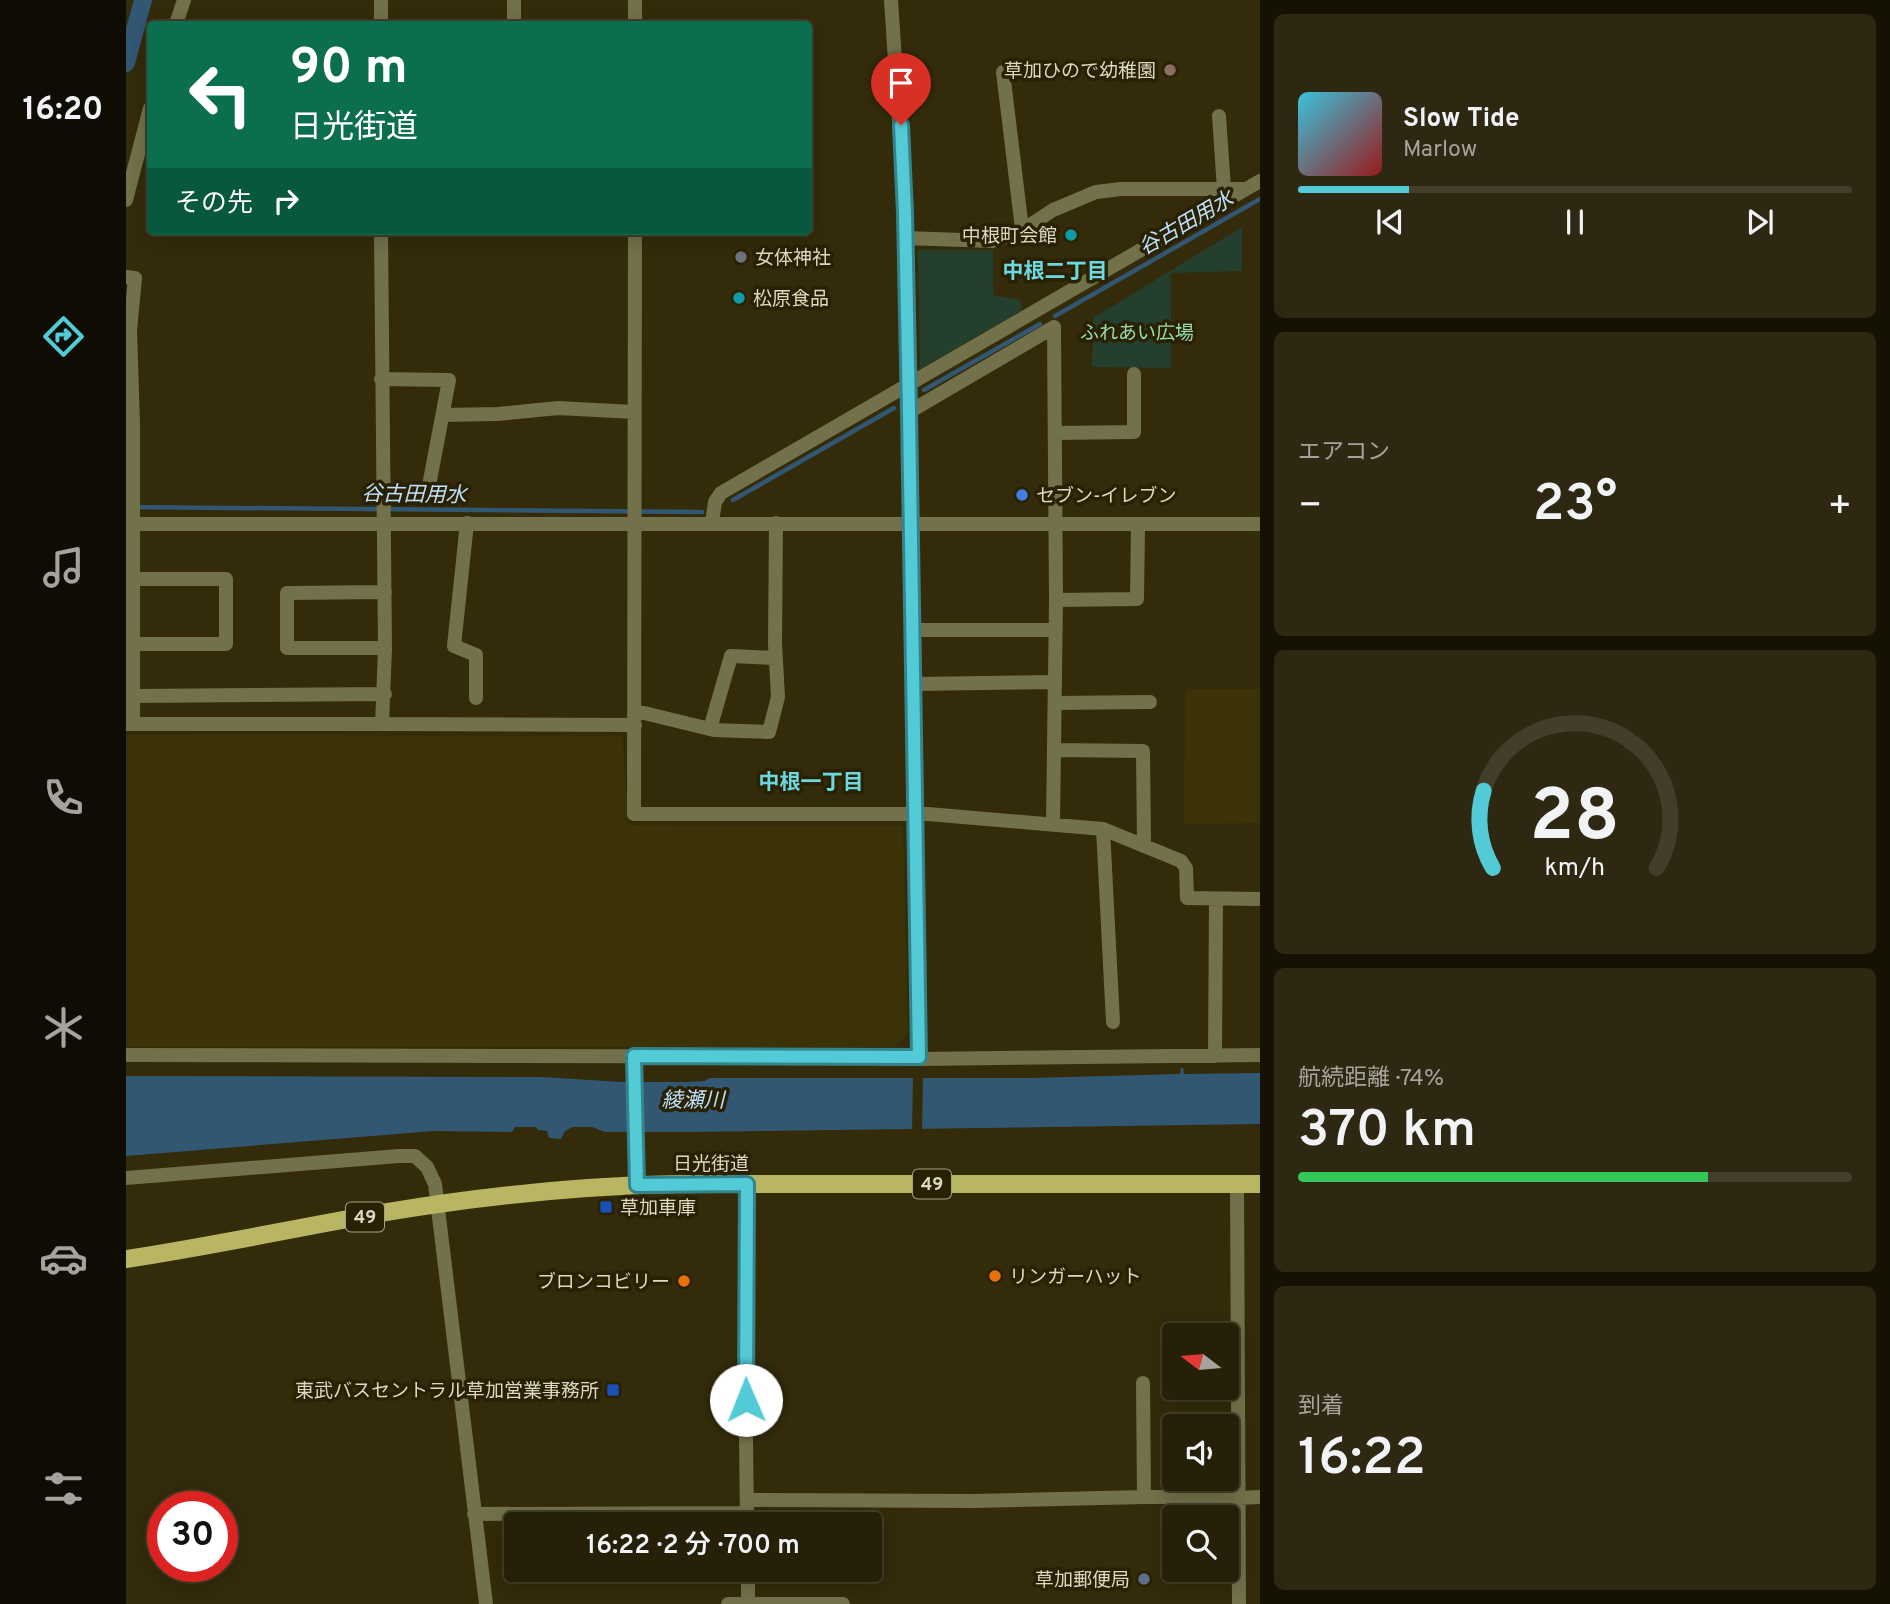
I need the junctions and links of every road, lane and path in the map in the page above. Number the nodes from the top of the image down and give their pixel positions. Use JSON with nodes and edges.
{"nodes":[{"id":1,"x":184,"y":0,"type":"edge"},
{"id":2,"x":381,"y":0,"type":"edge"},
{"id":3,"x":514,"y":0,"type":"edge"},
{"id":4,"x":635,"y":0,"type":"edge"},
{"id":5,"x":891,"y":0,"type":"edge"},
{"id":6,"x":177,"y":21,"type":"edge"},
{"id":7,"x":381,"y":21,"type":"edge"},
{"id":8,"x":514,"y":21,"type":"edge"},
{"id":9,"x":635,"y":21,"type":"edge"},
{"id":10,"x":1003,"y":72,"type":"dead end"},
{"id":11,"x":1219,"y":116,"type":"dead end"},
{"id":12,"x":147,"y":120,"type":"edge"},
{"id":13,"x":1260,"y":181,"type":"edge"},
{"id":14,"x":1224,"y":189,"type":"junction"},
{"id":15,"x":1246,"y":189,"type":"junction"},
{"id":16,"x":126,"y":200,"type":"edge"},
{"id":17,"x":1022,"y":229,"type":"junction"},
{"id":18,"x":381,"y":235,"type":"edge"},
{"id":19,"x":635,"y":235,"type":"edge"},
{"id":20,"x":905,"y":238,"type":"junction"},
{"id":21,"x":126,"y":277,"type":"edge"},
{"id":22,"x":1134,"y":374,"type":"dead end"},
{"id":23,"x":381,"y":379,"type":"junction"},
{"id":24,"x":908,"y":383,"type":"junction"},
{"id":25,"x":634,"y":412,"type":"junction"},
{"id":26,"x":909,"y":412,"type":"junction"},
{"id":27,"x":443,"y":415,"type":"junction"},
{"id":28,"x":1055,"y":433,"type":"junction"},
{"id":29,"x":427,"y":496,"type":"dead end"},
{"id":30,"x":385,"y":523,"type":"junction"},
{"id":31,"x":467,"y":523,"type":"junction"},
{"id":32,"x":635,"y":523,"type":"junction"},
{"id":33,"x":712,"y":523,"type":"junction"},
{"id":34,"x":776,"y":523,"type":"junction"},
{"id":35,"x":1055,"y":523,"type":"junction"},
{"id":36,"x":129,"y":524,"type":"edge"},
{"id":37,"x":911,"y":524,"type":"junction"},
{"id":38,"x":1138,"y":524,"type":"junction"},
{"id":39,"x":1260,"y":524,"type":"edge"},
{"id":40,"x":133,"y":579,"type":"junction"},
{"id":41,"x":384,"y":592,"type":"junction"},
{"id":42,"x":1056,"y":600,"type":"junction"},
{"id":43,"x":914,"y":630,"type":"junction"},
{"id":44,"x":1055,"y":630,"type":"junction"},
{"id":45,"x":133,"y":644,"type":"junction"},
{"id":46,"x":386,"y":648,"type":"junction"},
{"id":47,"x":776,"y":658,"type":"junction"},
{"id":48,"x":129,"y":671,"type":"edge"},
{"id":49,"x":1055,"y":682,"type":"junction"},
{"id":50,"x":914,"y":684,"type":"junction"},
{"id":51,"x":385,"y":694,"type":"junction"},
{"id":52,"x":133,"y":696,"type":"junction"},
{"id":53,"x":475,"y":698,"type":"dead end"},
{"id":54,"x":1150,"y":702,"type":"dead end"},
{"id":55,"x":1055,"y":703,"type":"junction"},
{"id":56,"x":635,"y":718,"type":"junction"},
{"id":57,"x":129,"y":724,"type":"edge"},
{"id":58,"x":382,"y":724,"type":"junction"},
{"id":59,"x":710,"y":729,"type":"junction"},
{"id":60,"x":1054,"y":750,"type":"junction"},
{"id":61,"x":916,"y":813,"type":"junction"},
{"id":62,"x":1053,"y":824,"type":"junction"},
{"id":63,"x":1103,"y":829,"type":"junction"},
{"id":64,"x":1144,"y":844,"type":"junction"},
{"id":65,"x":1216,"y":899,"type":"junction"},
{"id":66,"x":1260,"y":899,"type":"edge"},
{"id":67,"x":1113,"y":1022,"type":"dead end"},
{"id":68,"x":126,"y":1055,"type":"edge"},
{"id":69,"x":1260,"y":1055,"type":"edge"},
{"id":70,"x":634,"y":1056,"type":"junction"},
{"id":71,"x":1215,"y":1056,"type":"junction"},
{"id":72,"x":919,"y":1057,"type":"junction"},
{"id":73,"x":126,"y":1178,"type":"edge"},
{"id":74,"x":747,"y":1184,"type":"junction"},
{"id":75,"x":1237,"y":1184,"type":"junction"},
{"id":76,"x":1260,"y":1184,"type":"edge"},
{"id":77,"x":637,"y":1185,"type":"junction"},
{"id":78,"x":437,"y":1205,"type":"junction"},
{"id":79,"x":126,"y":1259,"type":"edge"},
{"id":80,"x":1143,"y":1383,"type":"dead end"},
{"id":81,"x":1144,"y":1497,"type":"junction"},
{"id":82,"x":1238,"y":1497,"type":"junction"},
{"id":83,"x":1260,"y":1497,"type":"edge"},
{"id":84,"x":747,"y":1512,"type":"edge"},
{"id":85,"x":474,"y":1514,"type":"junction"},
{"id":86,"x":504,"y":1514,"type":"edge"},
{"id":87,"x":748,"y":1582,"type":"edge"},
{"id":88,"x":486,"y":1604,"type":"edge"},
{"id":89,"x":729,"y":1604,"type":"edge"},
{"id":90,"x":748,"y":1604,"type":"edge"},
{"id":91,"x":843,"y":1604,"type":"edge"},
{"id":92,"x":1238,"y":1604,"type":"edge"}],
"edges":[{"from":1,"to":6,"type":"street"},
{"from":2,"to":7,"type":"street"},
{"from":3,"to":8,"type":"street"},
{"from":4,"to":9,"type":"street"},
{"from":5,"to":20,"type":"street"},
{"from":10,"to":17,"type":"street"},
{"from":11,"to":14,"type":"street"},
{"from":12,"to":16,"type":"street"},
{"from":13,"to":15,"type":"street"},
{"from":14,"to":15,"type":"street"},
{"from":14,"to":17,"type":"street"},
{"from":15,"to":24,"type":"street"},
{"from":17,"to":20,"type":"street"},
{"from":18,"to":23,"type":"street"},
{"from":19,"to":25,"type":"street"},
{"from":20,"to":24,"type":"street"},
{"from":21,"to":36,"type":"street"},
{"from":22,"to":28,"type":"street"},
{"from":23,"to":27,"type":"street"},
{"from":23,"to":30,"type":"street"},
{"from":24,"to":26,"type":"street"},
{"from":24,"to":33,"type":"street"},
{"from":25,"to":27,"type":"street"},
{"from":25,"to":32,"type":"street"},
{"from":26,"to":28,"type":"street"},
{"from":26,"to":37,"type":"street"},
{"from":27,"to":29,"type":"street"},
{"from":28,"to":35,"type":"street"},
{"from":30,"to":31,"type":"street"},
{"from":30,"to":36,"type":"street"},
{"from":30,"to":41,"type":"street"},
{"from":31,"to":32,"type":"street"},
{"from":31,"to":53,"type":"street"},
{"from":32,"to":33,"type":"street"},
{"from":32,"to":56,"type":"street"},
{"from":33,"to":34,"type":"street"},
{"from":34,"to":37,"type":"street"},
{"from":34,"to":47,"type":"street"},
{"from":35,"to":37,"type":"street"},
{"from":35,"to":38,"type":"street"},
{"from":35,"to":42,"type":"street"},
{"from":36,"to":40,"type":"street"},
{"from":37,"to":43,"type":"street"},
{"from":38,"to":39,"type":"street"},
{"from":38,"to":42,"type":"street"},
{"from":40,"to":45,"type":"street"},
{"from":40,"to":45,"type":"street"},
{"from":41,"to":46,"type":"street"},
{"from":41,"to":46,"type":"street"},
{"from":42,"to":44,"type":"street"},
{"from":43,"to":44,"type":"street"},
{"from":43,"to":50,"type":"street"},
{"from":44,"to":49,"type":"street"},
{"from":45,"to":48,"type":"street"},
{"from":46,"to":51,"type":"street"},
{"from":47,"to":59,"type":"street"},
{"from":47,"to":59,"type":"street"},
{"from":48,"to":52,"type":"street"},
{"from":49,"to":50,"type":"street"},
{"from":49,"to":55,"type":"street"},
{"from":50,"to":61,"type":"street"},
{"from":51,"to":52,"type":"street"},
{"from":51,"to":58,"type":"street"},
{"from":52,"to":57,"type":"street"},
{"from":54,"to":55,"type":"street"},
{"from":55,"to":60,"type":"street"},
{"from":56,"to":58,"type":"street"},
{"from":56,"to":59,"type":"street"},
{"from":56,"to":61,"type":"street"},
{"from":57,"to":58,"type":"street"},
{"from":60,"to":62,"type":"street"},
{"from":60,"to":64,"type":"street"},
{"from":61,"to":62,"type":"street"},
{"from":61,"to":72,"type":"street"},
{"from":62,"to":63,"type":"street"},
{"from":63,"to":64,"type":"street"},
{"from":63,"to":67,"type":"street"},
{"from":64,"to":65,"type":"street"},
{"from":65,"to":66,"type":"street"},
{"from":65,"to":71,"type":"street"},
{"from":68,"to":70,"type":"street"},
{"from":69,"to":71,"type":"street"},
{"from":70,"to":72,"type":"street"},
{"from":70,"to":77,"type":"street"},
{"from":71,"to":72,"type":"street"},
{"from":73,"to":78,"type":"street"},
{"from":74,"to":75,"type":"main road","name":"日光街道","number":"49"},
{"from":74,"to":77,"type":"main road","name":"日光街道","number":"49"},
{"from":74,"to":84,"type":"street"},
{"from":75,"to":76,"type":"main road","name":"日光街道","number":"49"},
{"from":75,"to":82,"type":"street"},
{"from":77,"to":78,"type":"main road","name":"日光街道","number":"49"},
{"from":78,"to":79,"type":"main road","name":"日光街道","number":"49"},
{"from":78,"to":85,"type":"street"},
{"from":80,"to":81,"type":"street"},
{"from":81,"to":82,"type":"street"},
{"from":81,"to":84,"type":"street"},
{"from":82,"to":83,"type":"street"},
{"from":82,"to":92,"type":"street"},
{"from":85,"to":86,"type":"street"},
{"from":85,"to":88,"type":"street"},
{"from":87,"to":90,"type":"street"},
{"from":89,"to":90,"type":"street"},
{"from":90,"to":91,"type":"street"}]}
